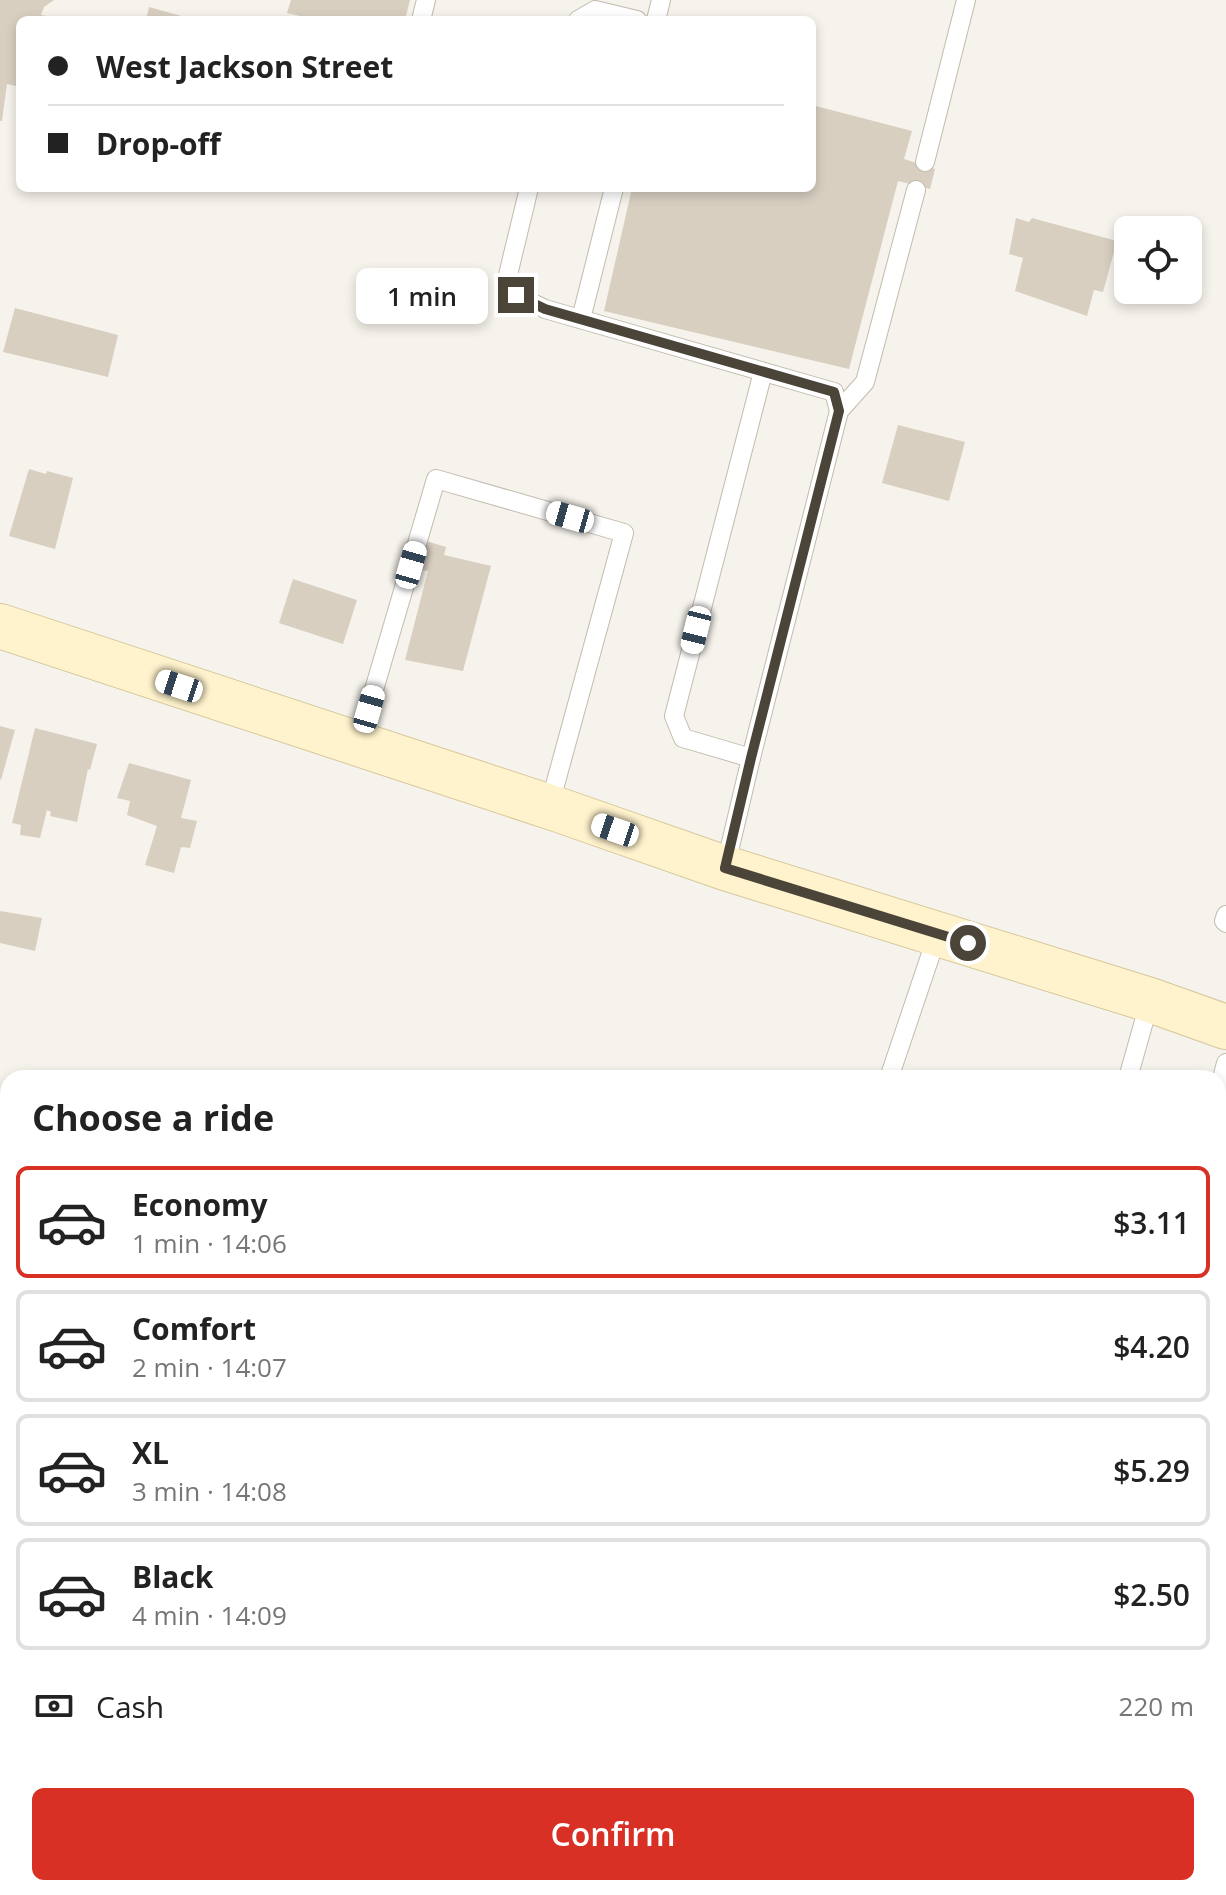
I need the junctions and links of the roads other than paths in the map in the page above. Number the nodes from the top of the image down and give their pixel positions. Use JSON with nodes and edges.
{"nodes":[{"id":1,"x":966,"y":0,"type":"edge"},
{"id":2,"x":585,"y":16,"type":"edge"},
{"id":3,"x":620,"y":16,"type":"edge"},
{"id":4,"x":925,"y":162,"type":"dead end"},
{"id":5,"x":916,"y":190,"type":"dead end"},
{"id":6,"x":528,"y":192,"type":"edge"},
{"id":7,"x":613,"y":192,"type":"edge"},
{"id":8,"x":581,"y":319,"type":"junction"},
{"id":9,"x":763,"y":372,"type":"junction"},
{"id":10,"x":839,"y":411,"type":"junction"},
{"id":11,"x":0,"y":626,"type":"edge"},
{"id":12,"x":358,"y":745,"type":"junction"},
{"id":13,"x":753,"y":751,"type":"junction"},
{"id":14,"x":549,"y":807,"type":"junction"},
{"id":15,"x":725,"y":868,"type":"junction"},
{"id":16,"x":1226,"y":915,"type":"edge"},
{"id":17,"x":1226,"y":923,"type":"edge"},
{"id":18,"x":938,"y":933,"type":"junction"},
{"id":19,"x":1150,"y":1000,"type":"junction"},
{"id":20,"x":1226,"y":1027,"type":"edge"},
{"id":21,"x":892,"y":1070,"type":"edge"},
{"id":22,"x":1130,"y":1070,"type":"edge"}],
"edges":[{"from":1,"to":4,"type":"lane"},
{"from":2,"to":3,"type":"lane"},
{"from":5,"to":10,"type":"lane"},
{"from":6,"to":8,"type":"lane"},
{"from":7,"to":8,"type":"lane"},
{"from":8,"to":9,"type":"lane"},
{"from":9,"to":10,"type":"lane"},
{"from":9,"to":13,"type":"lane"},
{"from":10,"to":13,"type":"lane"},
{"from":11,"to":12,"type":"street"},
{"from":12,"to":14,"type":"street"},
{"from":12,"to":14,"type":"lane"},
{"from":13,"to":15,"type":"lane"},
{"from":14,"to":15,"type":"street"},
{"from":15,"to":18,"type":"street"},
{"from":16,"to":17,"type":"lane"},
{"from":18,"to":19,"type":"street"},
{"from":18,"to":21,"type":"lane"},
{"from":19,"to":20,"type":"street"},
{"from":19,"to":22,"type":"lane"}]}
